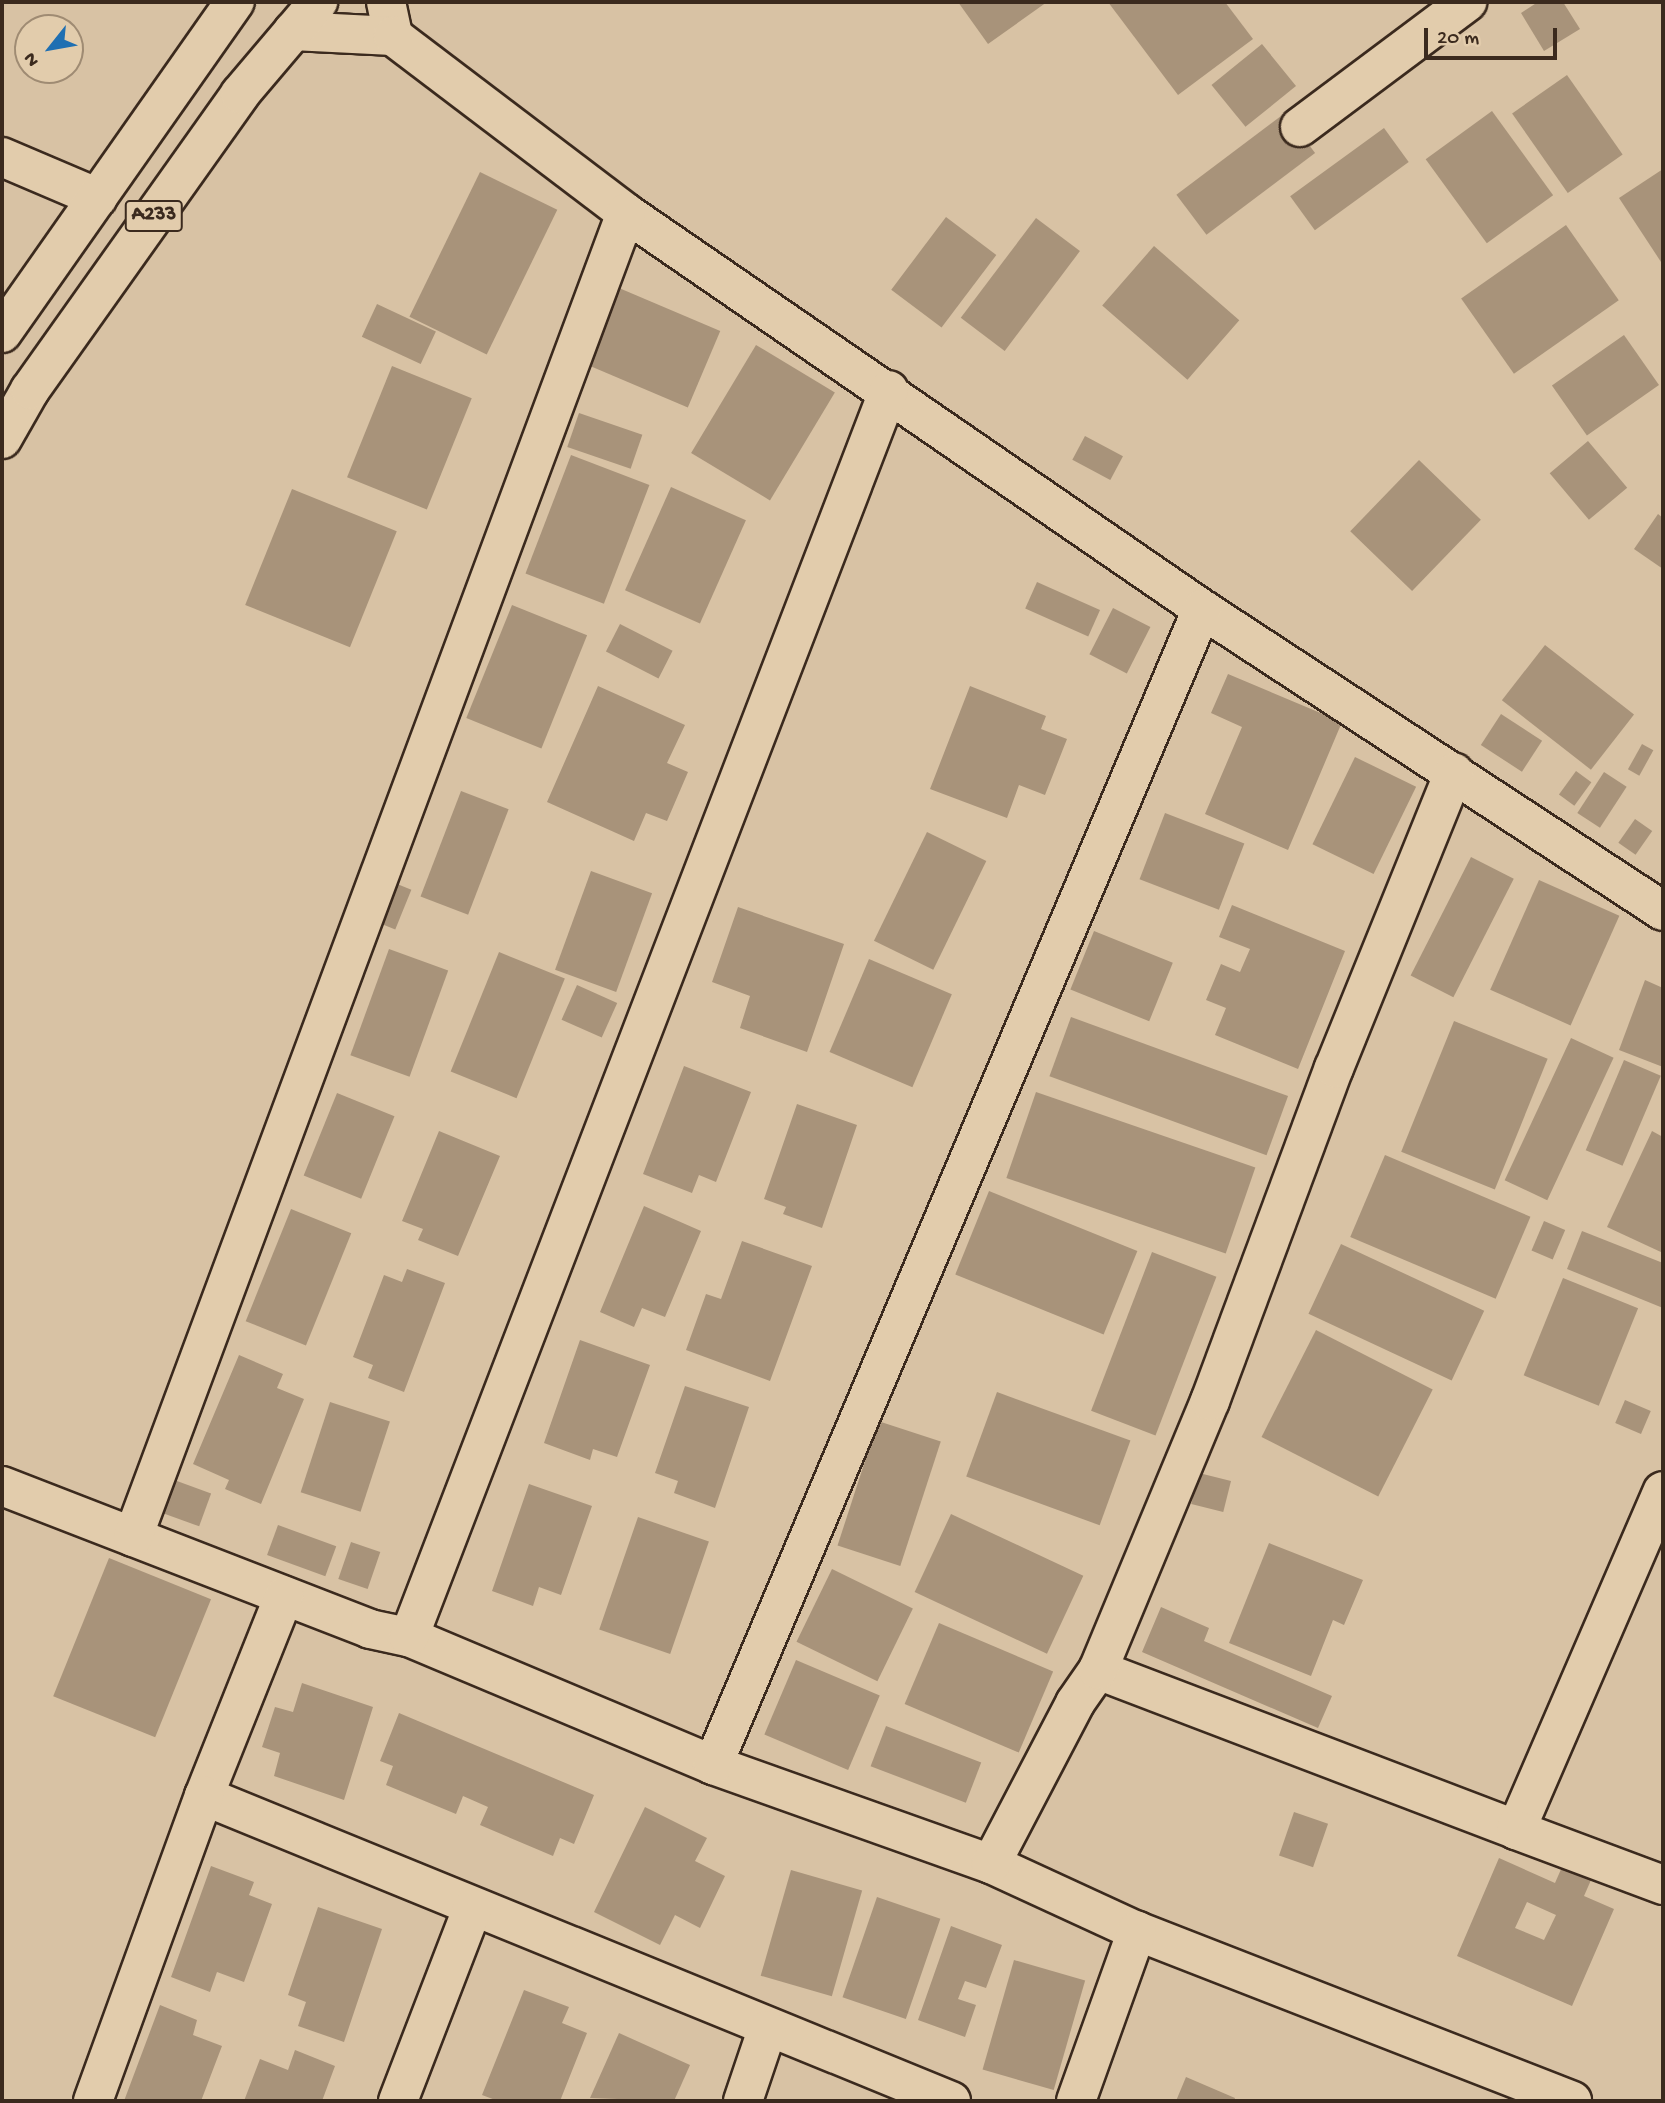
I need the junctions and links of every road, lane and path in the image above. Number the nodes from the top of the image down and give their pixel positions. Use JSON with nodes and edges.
{"nodes":[{"id":1,"x":235,"y":2,"type":"edge"},
{"id":2,"x":318,"y":2,"type":"edge"},
{"id":3,"x":1467,"y":2,"type":"edge"},
{"id":4,"x":389,"y":19,"type":"edge"},
{"id":5,"x":293,"y":31,"type":"junction"},
{"id":6,"x":1300,"y":127,"type":"dead end"},
{"id":7,"x":2,"y":157,"type":"edge"},
{"id":8,"x":98,"y":198,"type":"junction"},
{"id":9,"x":626,"y":213,"type":"junction"},
{"id":10,"x":2,"y":333,"type":"edge"},
{"id":11,"x":889,"y":390,"type":"junction"},
{"id":12,"x":2,"y":439,"type":"edge"},
{"id":13,"x":1202,"y":609,"type":"junction"},
{"id":14,"x":1454,"y":772,"type":"junction"},
{"id":15,"x":1663,"y":911,"type":"edge"},
{"id":16,"x":2,"y":1486,"type":"edge"},
{"id":17,"x":1663,"y":1491,"type":"edge"},
{"id":18,"x":133,"y":1536,"type":"junction"},
{"id":19,"x":284,"y":1595,"type":"junction"},
{"id":20,"x":409,"y":1637,"type":"junction"},
{"id":21,"x":1098,"y":1670,"type":"junction"},
{"id":22,"x":713,"y":1765,"type":"junction"},
{"id":23,"x":204,"y":1796,"type":"junction"},
{"id":24,"x":1516,"y":1830,"type":"junction"},
{"id":25,"x":991,"y":1864,"type":"junction"},
{"id":26,"x":1663,"y":1885,"type":"edge"},
{"id":27,"x":472,"y":1909,"type":"junction"},
{"id":28,"x":1137,"y":1931,"type":"junction"},
{"id":29,"x":767,"y":2030,"type":"junction"},
{"id":30,"x":93,"y":2101,"type":"edge"},
{"id":31,"x":398,"y":2101,"type":"edge"},
{"id":32,"x":743,"y":2101,"type":"edge"},
{"id":33,"x":951,"y":2101,"type":"edge"},
{"id":34,"x":1076,"y":2101,"type":"edge"},
{"id":35,"x":1572,"y":2101,"type":"edge"}],
"edges":[{"from":1,"to":8,"type":"main road","number":"A233"},
{"from":2,"to":5,"type":"main road","number":"A233"},
{"from":3,"to":6,"type":"main road"},
{"from":4,"to":5,"type":"main road"},
{"from":4,"to":9,"type":"main road"},
{"from":5,"to":12,"type":"main road","number":"A233"},
{"from":7,"to":8,"type":"main road"},
{"from":8,"to":10,"type":"main road","number":"A233"},
{"from":9,"to":11,"type":"main road"},
{"from":9,"to":18,"type":"main road"},
{"from":11,"to":13,"type":"main road"},
{"from":11,"to":20,"type":"main road"},
{"from":13,"to":14,"type":"main road"},
{"from":13,"to":22,"type":"main road"},
{"from":14,"to":15,"type":"main road"},
{"from":14,"to":21,"type":"main road"},
{"from":16,"to":18,"type":"main road"},
{"from":17,"to":24,"type":"main road"},
{"from":18,"to":19,"type":"main road"},
{"from":19,"to":20,"type":"main road"},
{"from":19,"to":23,"type":"main road"},
{"from":20,"to":22,"type":"main road"},
{"from":21,"to":24,"type":"main road"},
{"from":21,"to":25,"type":"main road"},
{"from":22,"to":25,"type":"main road"},
{"from":23,"to":27,"type":"main road"},
{"from":23,"to":30,"type":"main road"},
{"from":24,"to":26,"type":"main road"},
{"from":25,"to":28,"type":"main road"},
{"from":27,"to":29,"type":"main road"},
{"from":27,"to":31,"type":"main road"},
{"from":28,"to":34,"type":"main road"},
{"from":28,"to":35,"type":"main road"},
{"from":29,"to":32,"type":"main road"},
{"from":29,"to":33,"type":"main road"}]}
